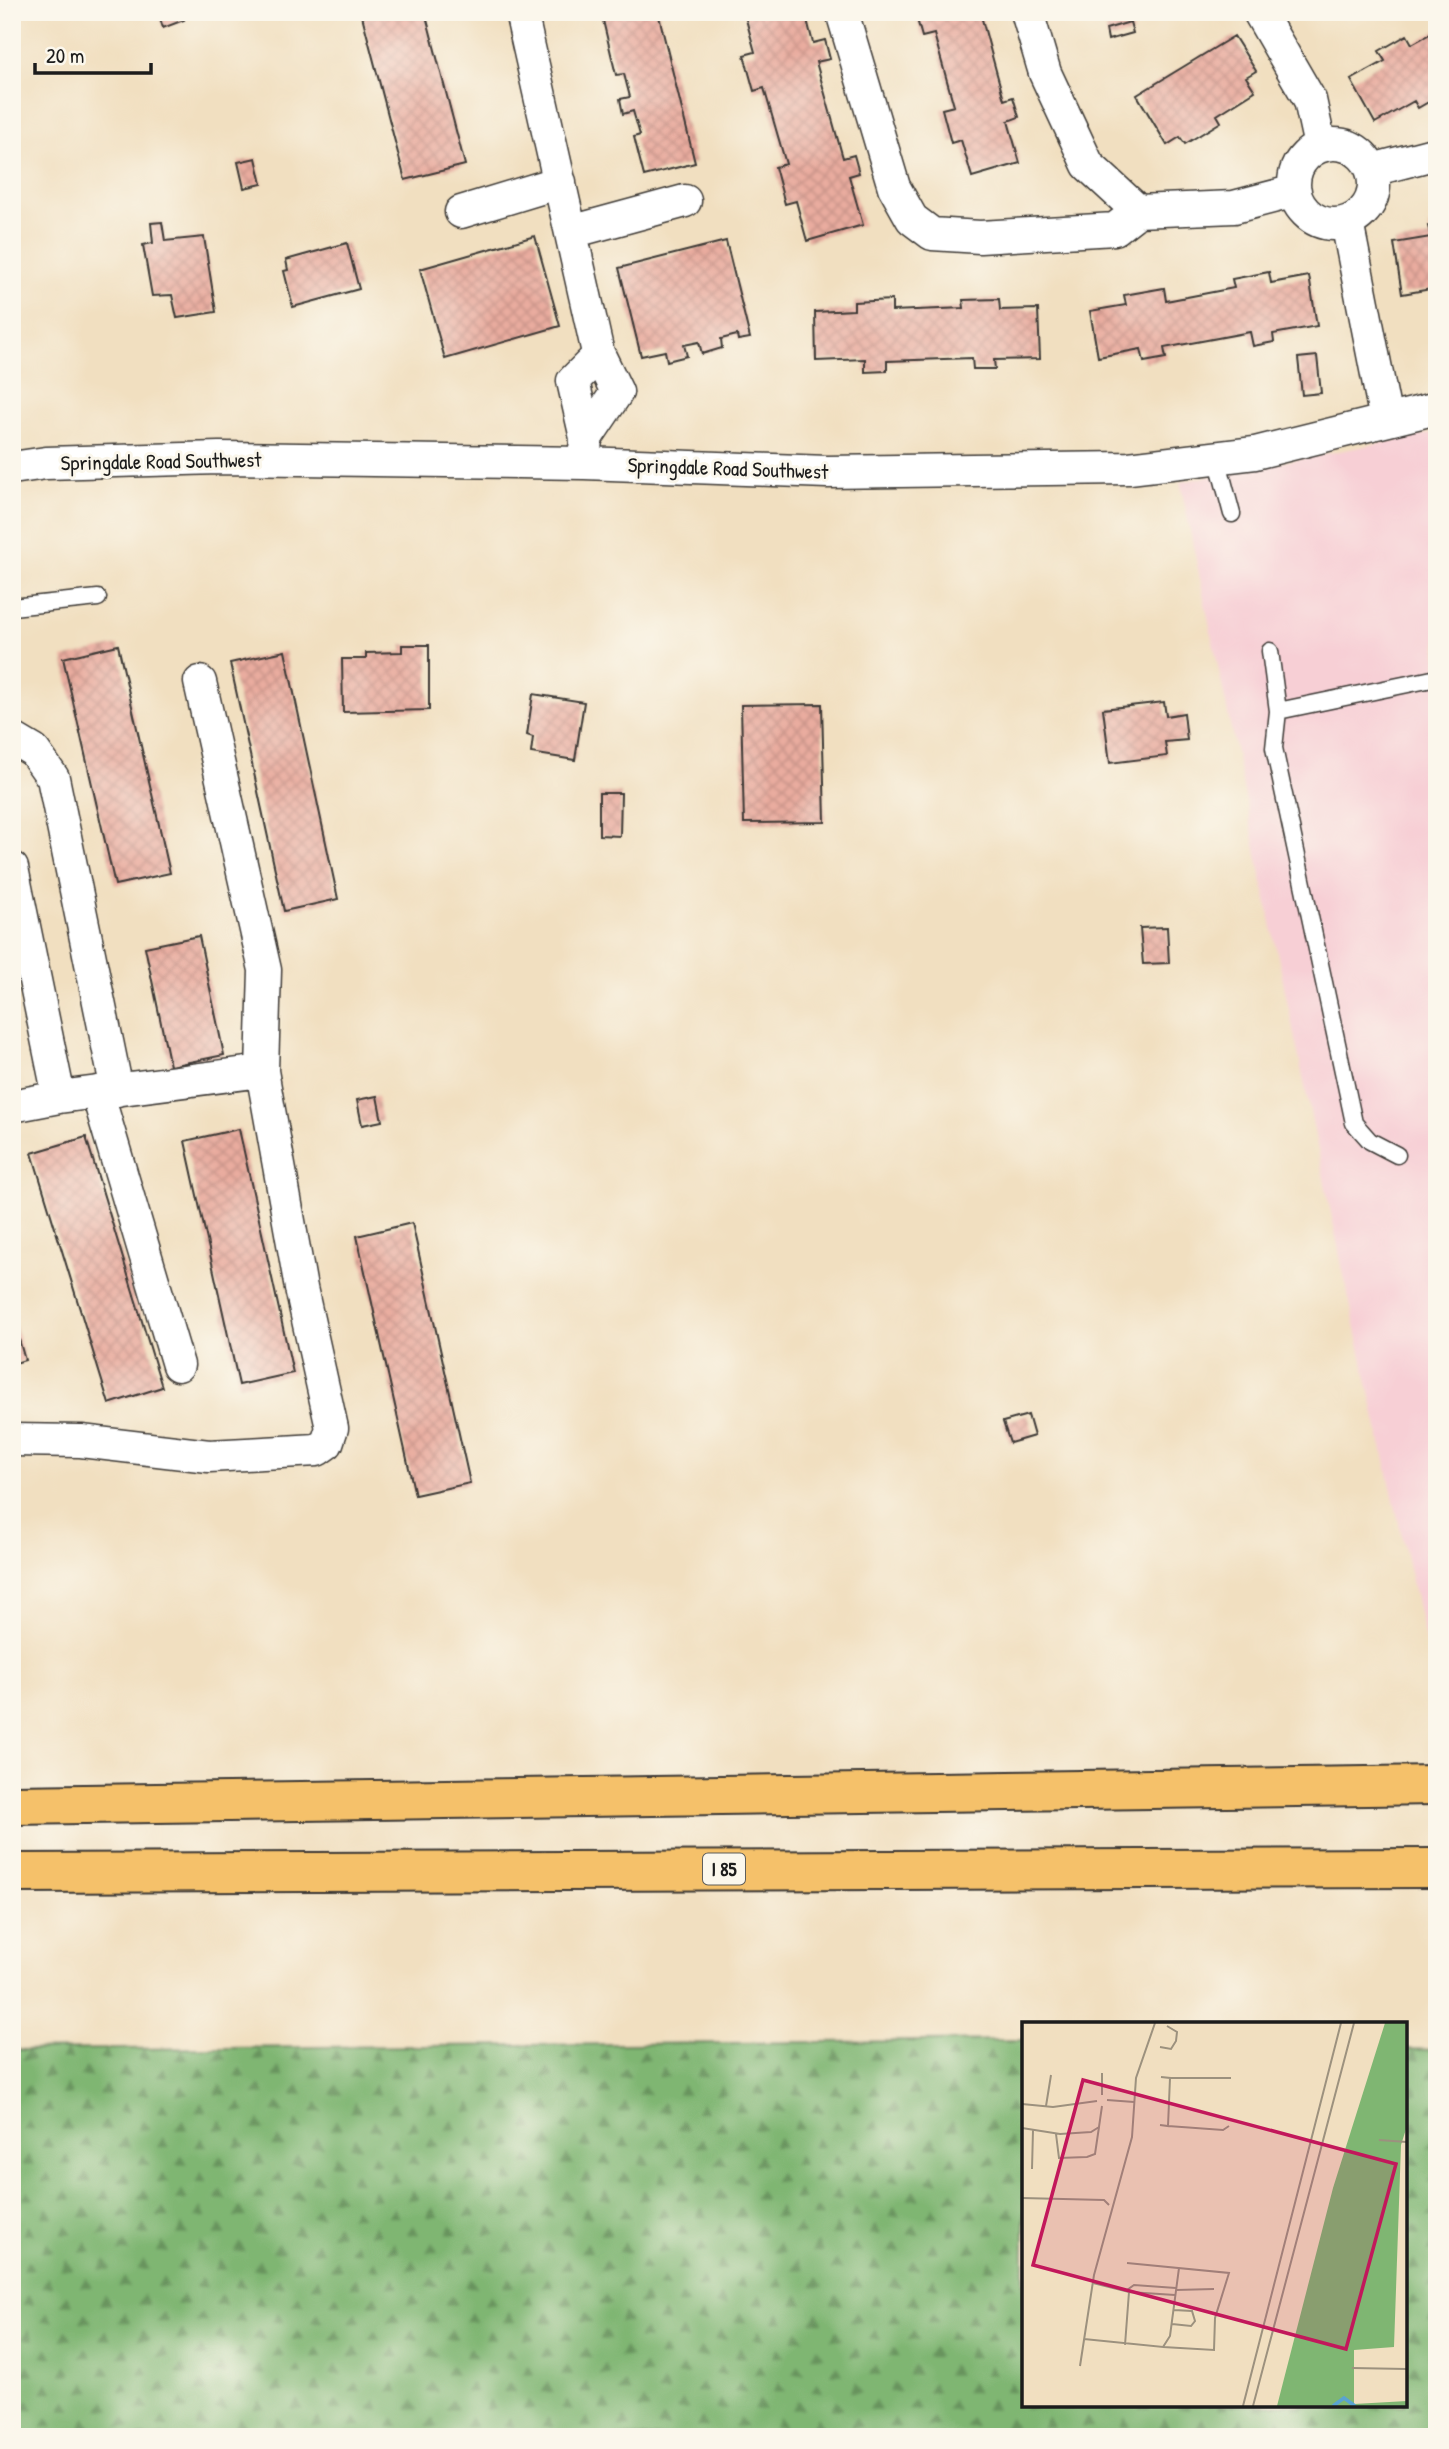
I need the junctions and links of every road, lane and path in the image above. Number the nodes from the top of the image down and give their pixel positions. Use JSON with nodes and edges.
{"nodes":[{"id":1,"x":521,"y":12,"type":"edge"},
{"id":2,"x":842,"y":12,"type":"edge"},
{"id":3,"x":1027,"y":12,"type":"edge"},
{"id":4,"x":1258,"y":12,"type":"edge"},
{"id":5,"x":1320,"y":146,"type":"junction"},
{"id":6,"x":1437,"y":153,"type":"edge"},
{"id":7,"x":1372,"y":170,"type":"junction"},
{"id":8,"x":560,"y":182,"type":"junction"},
{"id":9,"x":1295,"y":191,"type":"junction"},
{"id":10,"x":685,"y":201,"type":"dead end"},
{"id":11,"x":1138,"y":211,"type":"junction"},
{"id":12,"x":461,"y":212,"type":"dead end"},
{"id":13,"x":1347,"y":222,"type":"junction"},
{"id":14,"x":571,"y":232,"type":"junction"},
{"id":15,"x":1437,"y":408,"type":"edge"},
{"id":16,"x":1386,"y":421,"type":"junction"},
{"id":17,"x":585,"y":451,"type":"junction"},
{"id":18,"x":1217,"y":458,"type":"junction"},
{"id":19,"x":12,"y":468,"type":"edge"},
{"id":20,"x":1232,"y":514,"type":"dead end"},
{"id":21,"x":98,"y":598,"type":"dead end"},
{"id":22,"x":12,"y":607,"type":"edge"},
{"id":23,"x":1270,"y":651,"type":"dead end"},
{"id":24,"x":1437,"y":678,"type":"edge"},
{"id":25,"x":200,"y":682,"type":"dead end"},
{"id":26,"x":1278,"y":711,"type":"junction"},
{"id":27,"x":12,"y":738,"type":"edge"},
{"id":28,"x":12,"y":867,"type":"edge"},
{"id":29,"x":262,"y":1071,"type":"junction"},
{"id":30,"x":107,"y":1091,"type":"junction"},
{"id":31,"x":59,"y":1097,"type":"junction"},
{"id":32,"x":12,"y":1106,"type":"edge"},
{"id":33,"x":1397,"y":1154,"type":"dead end"},
{"id":34,"x":178,"y":1365,"type":"dead end"},
{"id":35,"x":12,"y":1440,"type":"edge"},
{"id":36,"x":1437,"y":1785,"type":"edge"},
{"id":37,"x":12,"y":1805,"type":"edge"},
{"id":38,"x":1437,"y":1868,"type":"edge"},
{"id":39,"x":12,"y":1873,"type":"edge"}],
"edges":[{"from":1,"to":8,"type":"street"},
{"from":2,"to":11,"type":"street"},
{"from":3,"to":11,"type":"street"},
{"from":4,"to":5,"type":"street"},
{"from":5,"to":7,"type":"street"},
{"from":5,"to":9,"type":"street"},
{"from":6,"to":7,"type":"street"},
{"from":7,"to":13,"type":"street"},
{"from":8,"to":12,"type":"street"},
{"from":8,"to":14,"type":"street"},
{"from":9,"to":11,"type":"street"},
{"from":9,"to":13,"type":"street"},
{"from":10,"to":14,"type":"street"},
{"from":13,"to":16,"type":"street"},
{"from":14,"to":17,"type":"street"},
{"from":15,"to":16,"type":"street","name":"Springdale Road Southwest"},
{"from":16,"to":18,"type":"street","name":"Springdale Road Southwest"},
{"from":17,"to":18,"type":"street","name":"Springdale Road Southwest"},
{"from":17,"to":19,"type":"street","name":"Springdale Road Southwest"},
{"from":18,"to":20,"type":"lane"},
{"from":21,"to":22,"type":"lane"},
{"from":23,"to":26,"type":"lane"},
{"from":24,"to":26,"type":"lane"},
{"from":25,"to":29,"type":"street"},
{"from":26,"to":33,"type":"lane"},
{"from":27,"to":30,"type":"street"},
{"from":28,"to":31,"type":"street"},
{"from":29,"to":30,"type":"street"},
{"from":29,"to":35,"type":"street"},
{"from":30,"to":31,"type":"street"},
{"from":30,"to":34,"type":"street"},
{"from":31,"to":32,"type":"street"},
{"from":36,"to":37,"type":"highway"},
{"from":38,"to":39,"type":"highway","number":"I 85"}]}
